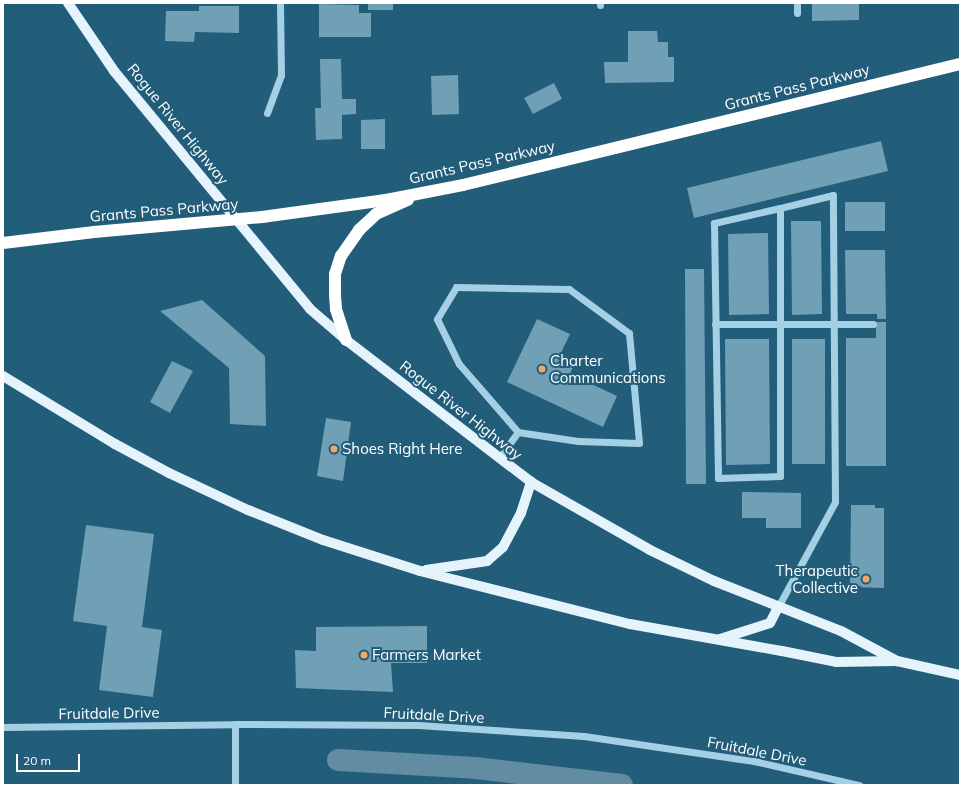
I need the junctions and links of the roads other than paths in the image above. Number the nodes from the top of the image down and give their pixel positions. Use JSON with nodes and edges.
{"nodes":[{"id":1,"x":68,"y":3,"type":"edge"},
{"id":2,"x":280,"y":3,"type":"edge"},
{"id":3,"x":797,"y":3,"type":"edge"},
{"id":4,"x":797,"y":12,"type":"dead end"},
{"id":5,"x":960,"y":64,"type":"edge"},
{"id":6,"x":267,"y":113,"type":"dead end"},
{"id":7,"x":432,"y":190,"type":"junction"},
{"id":8,"x":780,"y":208,"type":"junction"},
{"id":9,"x":237,"y":220,"type":"junction"},
{"id":10,"x":3,"y":243,"type":"edge"},
{"id":11,"x":715,"y":324,"type":"junction"},
{"id":12,"x":873,"y":324,"type":"dead end"},
{"id":13,"x":780,"y":325,"type":"junction"},
{"id":14,"x":834,"y":325,"type":"junction"},
{"id":15,"x":346,"y":340,"type":"junction"},
{"id":16,"x":3,"y":376,"type":"edge"},
{"id":17,"x":518,"y":432,"type":"junction"},
{"id":18,"x":499,"y":458,"type":"junction"},
{"id":19,"x":531,"y":482,"type":"junction"},
{"id":20,"x":420,"y":571,"type":"junction"},
{"id":21,"x":778,"y":607,"type":"junction"},
{"id":22,"x":718,"y":640,"type":"junction"},
{"id":23,"x":897,"y":661,"type":"junction"},
{"id":24,"x":960,"y":675,"type":"edge"},
{"id":25,"x":235,"y":724,"type":"junction"},
{"id":26,"x":3,"y":727,"type":"edge"},
{"id":27,"x":235,"y":785,"type":"edge"},
{"id":28,"x":859,"y":785,"type":"edge"}],
"edges":[{"from":1,"to":9,"type":"main road","name":"Rogue River Highway"},
{"from":2,"to":6,"type":"street"},
{"from":3,"to":4,"type":"street"},
{"from":5,"to":7,"type":"highway","name":"Grants Pass Parkway"},
{"from":7,"to":9,"type":"highway","name":"Grants Pass Parkway"},
{"from":7,"to":15,"type":"highway"},
{"from":8,"to":11,"type":"street"},
{"from":8,"to":13,"type":"street"},
{"from":8,"to":14,"type":"street"},
{"from":9,"to":10,"type":"highway","name":"Grants Pass Parkway"},
{"from":9,"to":15,"type":"main road","name":"Rogue River Highway"},
{"from":11,"to":13,"type":"street"},
{"from":11,"to":13,"type":"street"},
{"from":12,"to":14,"type":"street"},
{"from":13,"to":14,"type":"street"},
{"from":14,"to":21,"type":"street"},
{"from":15,"to":18,"type":"main road","name":"Rogue River Highway"},
{"from":16,"to":20,"type":"main road"},
{"from":17,"to":17,"type":"street"},
{"from":17,"to":18,"type":"street"},
{"from":18,"to":19,"type":"main road","name":"Rogue River Highway"},
{"from":19,"to":20,"type":"main road"},
{"from":19,"to":21,"type":"main road","name":"Rogue River Highway"},
{"from":20,"to":22,"type":"main road"},
{"from":21,"to":22,"type":"main road"},
{"from":21,"to":23,"type":"main road","name":"Rogue River Highway"},
{"from":22,"to":23,"type":"main road"},
{"from":23,"to":24,"type":"main road","name":"Rogue River Highway"},
{"from":25,"to":26,"type":"street","name":"Fruitdale Drive"},
{"from":25,"to":27,"type":"street"},
{"from":25,"to":28,"type":"street","name":"Fruitdale Drive"}]}
